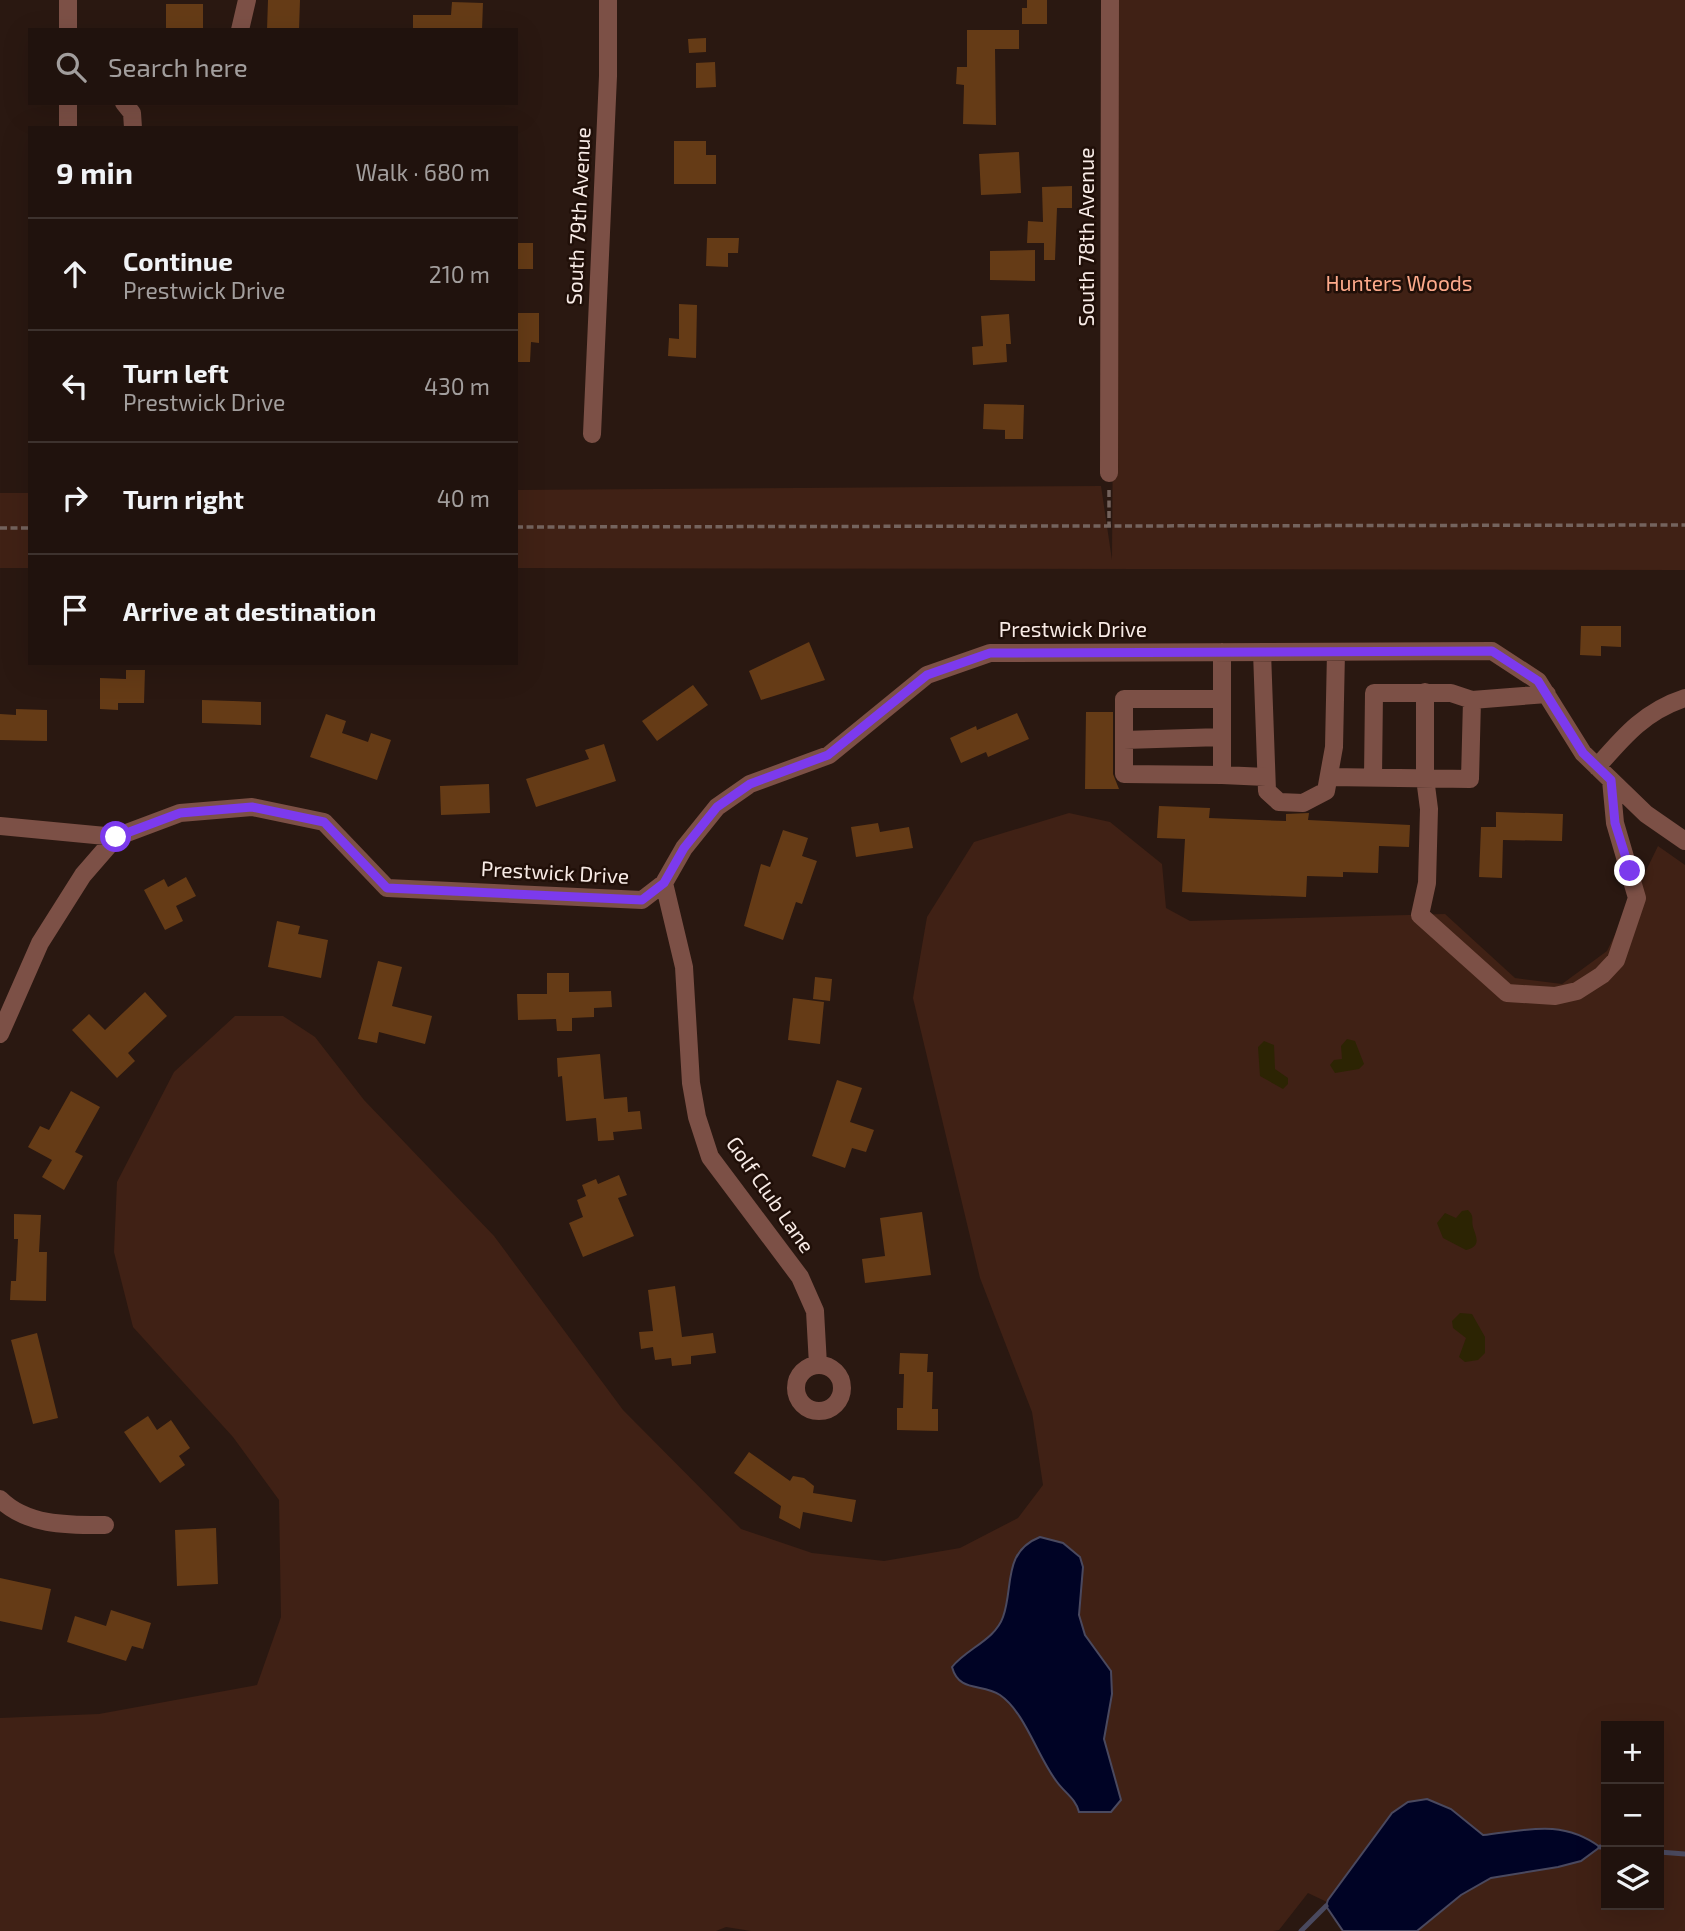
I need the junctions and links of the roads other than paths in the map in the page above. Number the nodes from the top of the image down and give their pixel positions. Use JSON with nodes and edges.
{"nodes":[{"id":1,"x":68,"y":0,"type":"edge"},
{"id":2,"x":247,"y":0,"type":"edge"},
{"id":3,"x":608,"y":0,"type":"edge"},
{"id":4,"x":1110,"y":0,"type":"edge"},
{"id":5,"x":68,"y":28,"type":"edge"},
{"id":6,"x":240,"y":28,"type":"edge"},
{"id":7,"x":68,"y":105,"type":"edge"},
{"id":8,"x":126,"y":105,"type":"edge"},
{"id":9,"x":68,"y":126,"type":"edge"},
{"id":10,"x":133,"y":126,"type":"edge"},
{"id":11,"x":592,"y":434,"type":"dead end"},
{"id":12,"x":1109,"y":473,"type":"road end"},
{"id":13,"x":1222,"y":652,"type":"junction"},
{"id":14,"x":1262,"y":652,"type":"junction"},
{"id":15,"x":1336,"y":652,"type":"junction"},
{"id":16,"x":1425,"y":692,"type":"junction"},
{"id":17,"x":1546,"y":694,"type":"junction"},
{"id":18,"x":1685,"y":698,"type":"edge"},
{"id":19,"x":1222,"y":699,"type":"junction"},
{"id":20,"x":1472,"y":700,"type":"junction"},
{"id":21,"x":1222,"y":737,"type":"junction"},
{"id":22,"x":1124,"y":740,"type":"junction"},
{"id":23,"x":1597,"y":767,"type":"junction"},
{"id":24,"x":1222,"y":775,"type":"junction"},
{"id":25,"x":1266,"y":777,"type":"junction"},
{"id":26,"x":1329,"y":777,"type":"junction"},
{"id":27,"x":1373,"y":778,"type":"junction"},
{"id":28,"x":1425,"y":778,"type":"junction"},
{"id":29,"x":1611,"y":780,"type":"junction"},
{"id":30,"x":0,"y":826,"type":"edge"},
{"id":31,"x":116,"y":837,"type":"junction"},
{"id":32,"x":1685,"y":841,"type":"edge"},
{"id":33,"x":664,"y":883,"type":"junction"},
{"id":34,"x":0,"y":1034,"type":"edge"},
{"id":35,"x":818,"y":1365,"type":"dead end"},
{"id":36,"x":0,"y":1499,"type":"edge"},
{"id":37,"x":105,"y":1525,"type":"dead end"}],
"edges":[{"from":1,"to":5,"type":"street"},
{"from":2,"to":6,"type":"street"},
{"from":3,"to":11,"type":"street","name":"South 79th Avenue"},
{"from":4,"to":12,"type":"street","name":"South 78th Avenue"},
{"from":7,"to":9,"type":"street"},
{"from":8,"to":10,"type":"street"},
{"from":13,"to":14,"type":"street","name":"Prestwick Drive"},
{"from":13,"to":19,"type":"street"},
{"from":13,"to":33,"type":"street","name":"Prestwick Drive"},
{"from":14,"to":15,"type":"street","name":"Prestwick Drive"},
{"from":14,"to":25,"type":"street"},
{"from":15,"to":17,"type":"street","name":"Prestwick Drive"},
{"from":15,"to":26,"type":"street"},
{"from":16,"to":20,"type":"street"},
{"from":16,"to":27,"type":"street"},
{"from":16,"to":28,"type":"street"},
{"from":17,"to":20,"type":"street"},
{"from":17,"to":23,"type":"street","name":"Prestwick Drive"},
{"from":18,"to":23,"type":"street"},
{"from":19,"to":21,"type":"street"},
{"from":19,"to":22,"type":"street"},
{"from":20,"to":28,"type":"street"},
{"from":21,"to":22,"type":"street"},
{"from":21,"to":24,"type":"street"},
{"from":22,"to":24,"type":"street"},
{"from":23,"to":29,"type":"street","name":"Prestwick Drive"},
{"from":24,"to":25,"type":"street"},
{"from":25,"to":26,"type":"street"},
{"from":26,"to":27,"type":"street"},
{"from":27,"to":28,"type":"street"},
{"from":28,"to":29,"type":"street"},
{"from":29,"to":32,"type":"street","name":"Prestwick Drive"},
{"from":30,"to":31,"type":"street","name":"Prestwick Drive"},
{"from":31,"to":33,"type":"street","name":"Prestwick Drive"},
{"from":31,"to":34,"type":"street"},
{"from":33,"to":35,"type":"street","name":"Golf Club Lane"},
{"from":36,"to":37,"type":"street"}]}
